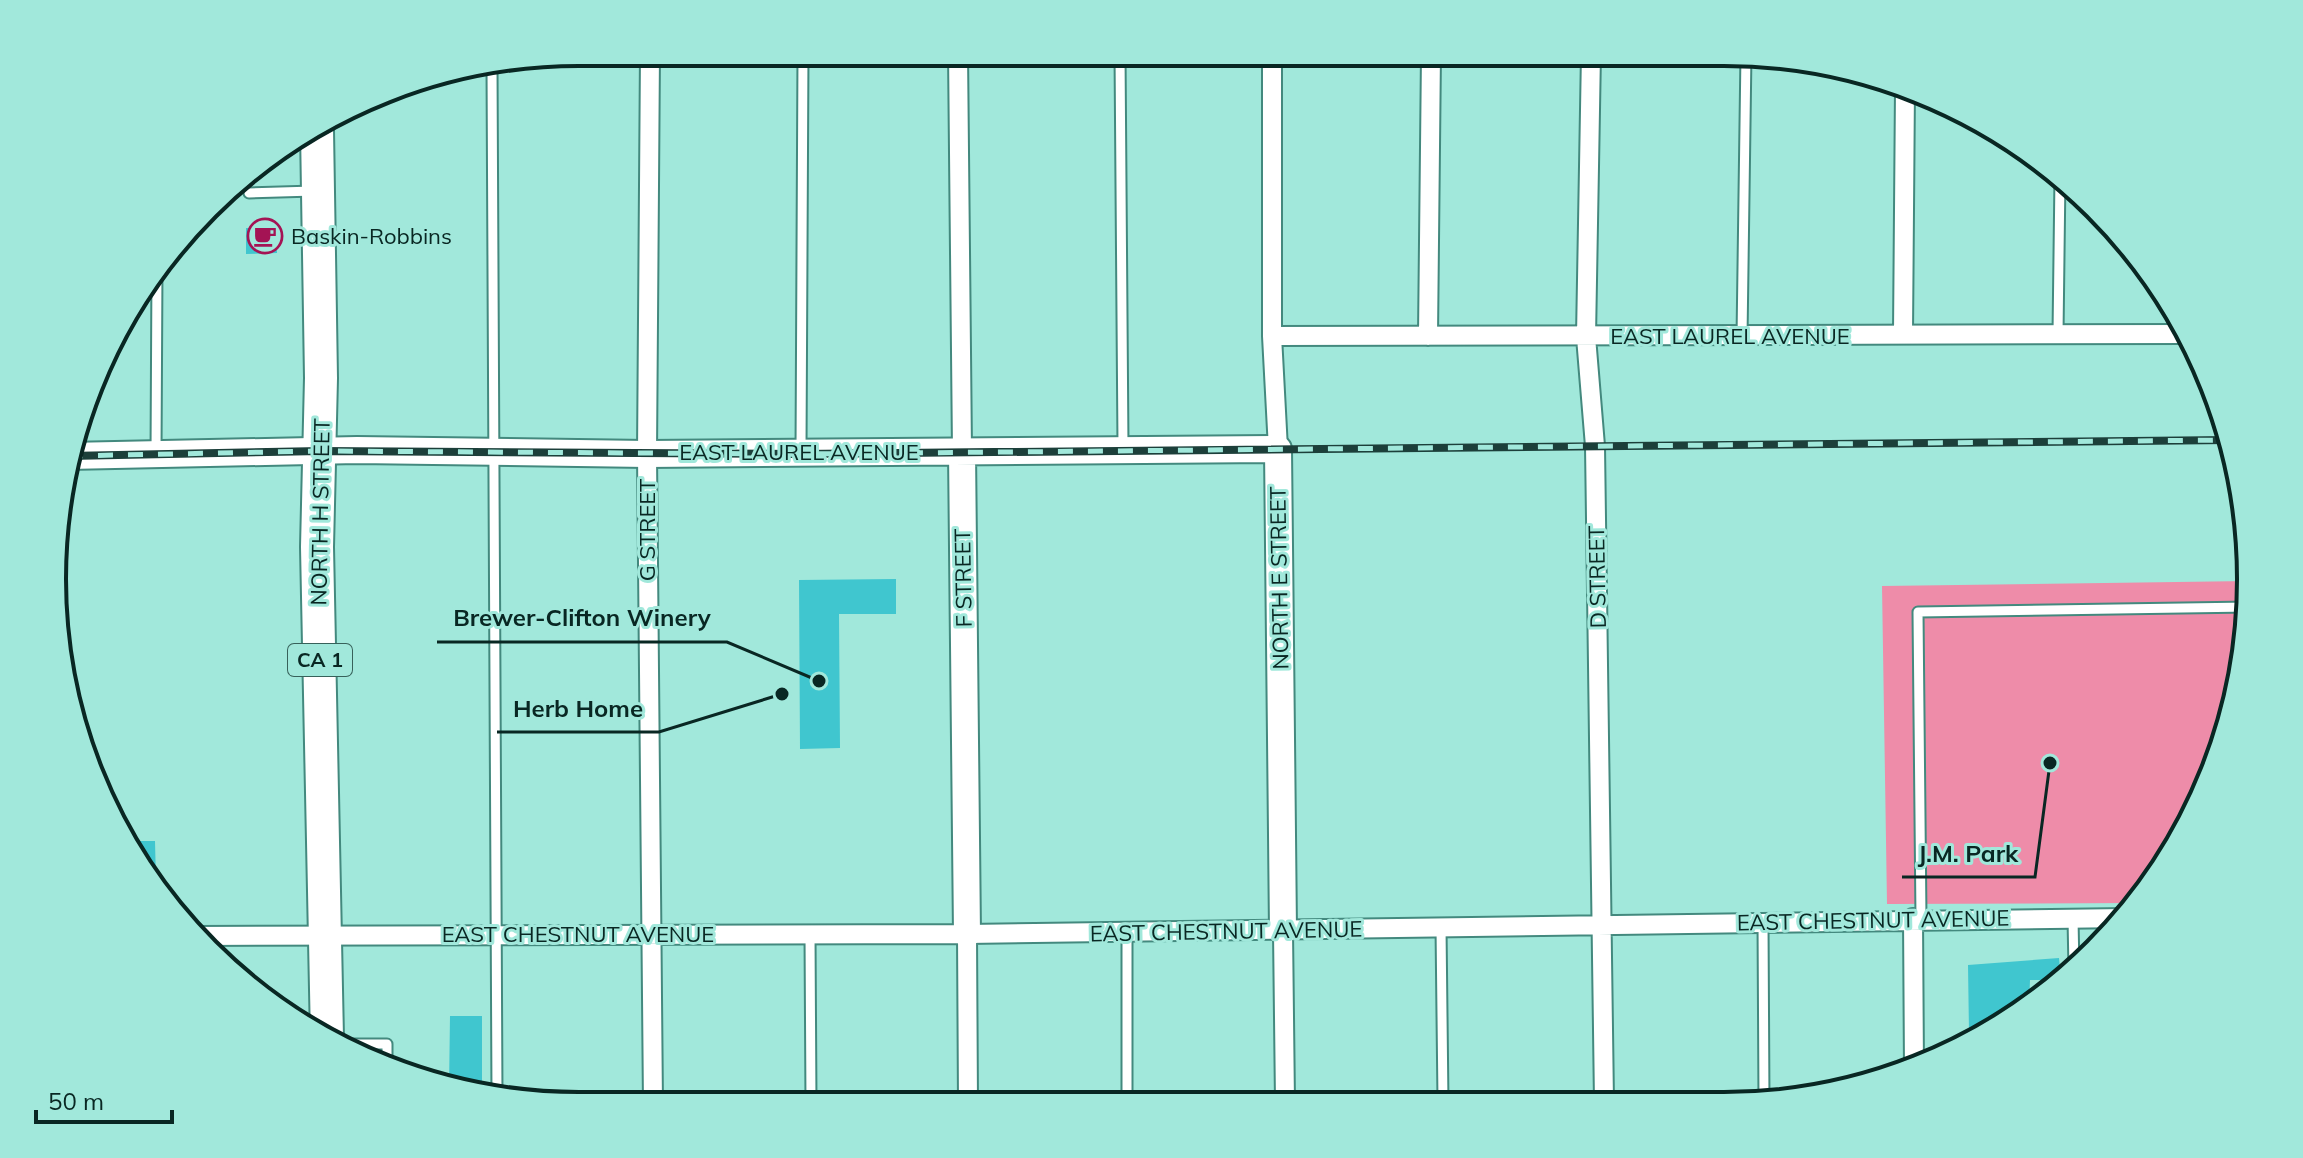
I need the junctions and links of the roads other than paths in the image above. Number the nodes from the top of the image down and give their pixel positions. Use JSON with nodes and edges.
{"nodes":[{"id":1,"x":650,"y":66,"type":"edge"},
{"id":2,"x":803,"y":66,"type":"edge"},
{"id":3,"x":958,"y":66,"type":"edge"},
{"id":4,"x":1120,"y":66,"type":"edge"},
{"id":5,"x":1272,"y":66,"type":"edge"},
{"id":6,"x":1431,"y":66,"type":"edge"},
{"id":7,"x":1591,"y":66,"type":"edge"},
{"id":8,"x":1746,"y":67,"type":"edge"},
{"id":9,"x":492,"y":74,"type":"edge"},
{"id":10,"x":1905,"y":99,"type":"edge"},
{"id":11,"x":317,"y":138,"type":"edge"},
{"id":12,"x":318,"y":191,"type":"junction"},
{"id":13,"x":2060,"y":191,"type":"edge"},
{"id":14,"x":249,"y":193,"type":"dead end"},
{"id":15,"x":157,"y":287,"type":"edge"},
{"id":16,"x":1903,"y":334,"type":"junction"},
{"id":17,"x":2058,"y":334,"type":"junction"},
{"id":18,"x":2174,"y":334,"type":"edge"},
{"id":19,"x":1272,"y":336,"type":"junction"},
{"id":20,"x":1428,"y":336,"type":"junction"},
{"id":21,"x":1586,"y":337,"type":"junction"},
{"id":22,"x":1742,"y":338,"type":"junction"},
{"id":23,"x":1278,"y":449,"type":"junction"},
{"id":24,"x":496,"y":450,"type":"junction"},
{"id":25,"x":1123,"y":450,"type":"junction"},
{"id":26,"x":321,"y":451,"type":"junction"},
{"id":27,"x":962,"y":451,"type":"junction"},
{"id":28,"x":801,"y":452,"type":"junction"},
{"id":29,"x":156,"y":454,"type":"junction"},
{"id":30,"x":647,"y":454,"type":"junction"},
{"id":31,"x":81,"y":456,"type":"edge"},
{"id":32,"x":2236,"y":607,"type":"edge"},
{"id":33,"x":1917,"y":918,"type":"junction"},
{"id":34,"x":2073,"y":918,"type":"junction"},
{"id":35,"x":2109,"y":918,"type":"edge"},
{"id":36,"x":1763,"y":921,"type":"junction"},
{"id":37,"x":1601,"y":924,"type":"junction"},
{"id":38,"x":1441,"y":927,"type":"junction"},
{"id":39,"x":1283,"y":931,"type":"junction"},
{"id":40,"x":325,"y":933,"type":"junction"},
{"id":41,"x":497,"y":933,"type":"junction"},
{"id":42,"x":1127,"y":933,"type":"junction"},
{"id":43,"x":651,"y":934,"type":"junction"},
{"id":44,"x":810,"y":934,"type":"junction"},
{"id":45,"x":967,"y":934,"type":"junction"},
{"id":46,"x":210,"y":936,"type":"edge"},
{"id":47,"x":2074,"y":954,"type":"edge"},
{"id":48,"x":327,"y":1026,"type":"edge"},
{"id":49,"x":363,"y":1044,"type":"edge"},
{"id":50,"x":387,"y":1055,"type":"edge"},
{"id":51,"x":1914,"y":1055,"type":"edge"},
{"id":52,"x":497,"y":1085,"type":"edge"},
{"id":53,"x":1764,"y":1090,"type":"edge"},
{"id":54,"x":653,"y":1092,"type":"edge"},
{"id":55,"x":811,"y":1092,"type":"edge"},
{"id":56,"x":968,"y":1092,"type":"edge"},
{"id":57,"x":1127,"y":1092,"type":"edge"},
{"id":58,"x":1285,"y":1092,"type":"edge"},
{"id":59,"x":1443,"y":1092,"type":"edge"},
{"id":60,"x":1604,"y":1092,"type":"edge"}],
"edges":[{"from":1,"to":30,"type":"street","name":"G STREET"},
{"from":2,"to":28,"type":"lane"},
{"from":3,"to":27,"type":"street","name":"F STREET"},
{"from":4,"to":25,"type":"lane"},
{"from":5,"to":19,"type":"street","name":"NORTH E STREET"},
{"from":6,"to":20,"type":"street"},
{"from":7,"to":21,"type":"street","name":"D STREET"},
{"from":8,"to":22,"type":"lane"},
{"from":9,"to":24,"type":"lane"},
{"from":10,"to":16,"type":"street"},
{"from":11,"to":12,"type":"highway","name":"NORTH H STREET","number":"CA 1"},
{"from":12,"to":14,"type":"lane"},
{"from":12,"to":26,"type":"highway","name":"NORTH H STREET","number":"CA 1"},
{"from":13,"to":17,"type":"lane"},
{"from":15,"to":29,"type":"lane"},
{"from":16,"to":17,"type":"street","name":"EAST LAUREL AVENUE"},
{"from":16,"to":22,"type":"street","name":"EAST LAUREL AVENUE"},
{"from":17,"to":18,"type":"street","name":"EAST LAUREL AVENUE"},
{"from":19,"to":20,"type":"street","name":"EAST LAUREL AVENUE"},
{"from":19,"to":23,"type":"street","name":"NORTH E STREET"},
{"from":20,"to":21,"type":"street","name":"EAST LAUREL AVENUE"},
{"from":21,"to":22,"type":"street","name":"EAST LAUREL AVENUE"},
{"from":21,"to":37,"type":"street","name":"D STREET"},
{"from":23,"to":25,"type":"street","name":"EAST LAUREL AVENUE"},
{"from":23,"to":39,"type":"street","name":"NORTH E STREET"},
{"from":24,"to":26,"type":"street","name":"EAST LAUREL AVENUE"},
{"from":24,"to":30,"type":"street","name":"EAST LAUREL AVENUE"},
{"from":24,"to":41,"type":"lane"},
{"from":25,"to":27,"type":"street","name":"EAST LAUREL AVENUE"},
{"from":26,"to":29,"type":"street","name":"EAST LAUREL AVENUE"},
{"from":26,"to":40,"type":"highway","name":"NORTH H STREET","number":"CA 1"},
{"from":27,"to":28,"type":"street","name":"EAST LAUREL AVENUE"},
{"from":27,"to":45,"type":"street","name":"F STREET"},
{"from":28,"to":30,"type":"street","name":"EAST LAUREL AVENUE"},
{"from":29,"to":31,"type":"street","name":"EAST LAUREL AVENUE"},
{"from":30,"to":43,"type":"street","name":"G STREET"},
{"from":32,"to":33,"type":"lane"},
{"from":33,"to":34,"type":"street","name":"EAST CHESTNUT AVENUE"},
{"from":33,"to":36,"type":"street","name":"EAST CHESTNUT AVENUE"},
{"from":33,"to":51,"type":"street"},
{"from":34,"to":35,"type":"street","name":"EAST CHESTNUT AVENUE"},
{"from":34,"to":47,"type":"lane"},
{"from":36,"to":37,"type":"street","name":"EAST CHESTNUT AVENUE"},
{"from":36,"to":53,"type":"lane"},
{"from":37,"to":38,"type":"street","name":"EAST CHESTNUT AVENUE"},
{"from":37,"to":60,"type":"street","name":"D STREET"},
{"from":38,"to":39,"type":"street","name":"EAST CHESTNUT AVENUE"},
{"from":38,"to":59,"type":"lane"},
{"from":39,"to":42,"type":"street","name":"EAST CHESTNUT AVENUE"},
{"from":39,"to":58,"type":"street","name":"NORTH E STREET"},
{"from":40,"to":41,"type":"street","name":"EAST CHESTNUT AVENUE"},
{"from":40,"to":46,"type":"street","name":"EAST CHESTNUT AVENUE"},
{"from":40,"to":48,"type":"highway","name":"NORTH H STREET","number":"CA 1"},
{"from":41,"to":43,"type":"street","name":"EAST CHESTNUT AVENUE"},
{"from":41,"to":52,"type":"lane"},
{"from":42,"to":45,"type":"street","name":"EAST CHESTNUT AVENUE"},
{"from":42,"to":57,"type":"lane"},
{"from":43,"to":44,"type":"street","name":"EAST CHESTNUT AVENUE"},
{"from":43,"to":54,"type":"street","name":"G STREET"},
{"from":44,"to":45,"type":"street","name":"EAST CHESTNUT AVENUE"},
{"from":44,"to":55,"type":"lane"},
{"from":45,"to":56,"type":"street","name":"F STREET"},
{"from":49,"to":50,"type":"lane"}]}
